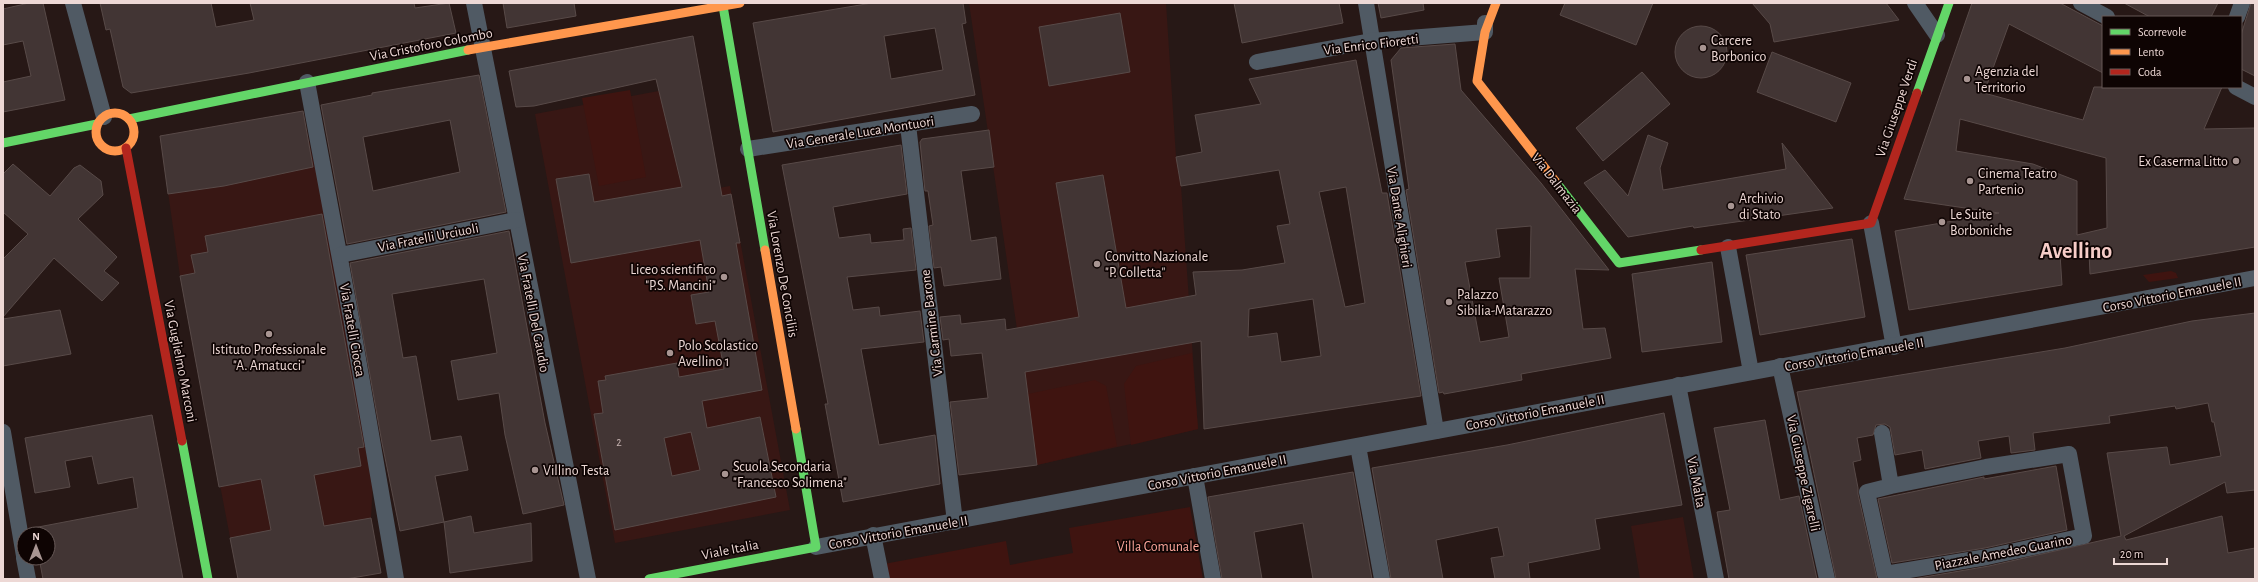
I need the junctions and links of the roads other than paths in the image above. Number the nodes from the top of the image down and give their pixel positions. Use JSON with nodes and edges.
{"nodes":[{"id":1,"x":72,"y":3,"type":"edge"},
{"id":2,"x":474,"y":3,"type":"edge"},
{"id":3,"x":740,"y":3,"type":"edge"},
{"id":4,"x":1366,"y":3,"type":"edge"},
{"id":5,"x":1485,"y":3,"type":"edge"},
{"id":6,"x":1496,"y":3,"type":"edge"},
{"id":7,"x":1915,"y":3,"type":"edge"},
{"id":8,"x":1949,"y":3,"type":"edge"},
{"id":9,"x":2081,"y":3,"type":"edge"},
{"id":10,"x":2242,"y":3,"type":"edge"},
{"id":11,"x":723,"y":6,"type":"junction"},
{"id":12,"x":2105,"y":16,"type":"edge"},
{"id":13,"x":2237,"y":16,"type":"edge"},
{"id":14,"x":1485,"y":32,"type":"junction"},
{"id":15,"x":1937,"y":35,"type":"junction"},
{"id":16,"x":1371,"y":41,"type":"junction"},
{"id":17,"x":482,"y":47,"type":"junction"},
{"id":18,"x":1257,"y":62,"type":"dead end"},
{"id":19,"x":307,"y":82,"type":"junction"},
{"id":20,"x":2238,"y":88,"type":"edge"},
{"id":21,"x":2255,"y":97,"type":"edge"},
{"id":22,"x":972,"y":114,"type":"dead end"},
{"id":23,"x":129,"y":119,"type":"junction"},
{"id":24,"x":101,"y":121,"type":"junction"},
{"id":25,"x":908,"y":125,"type":"junction"},
{"id":26,"x":3,"y":143,"type":"edge"},
{"id":27,"x":126,"y":148,"type":"junction"},
{"id":28,"x":748,"y":149,"type":"junction"},
{"id":29,"x":516,"y":220,"type":"junction"},
{"id":30,"x":1871,"y":223,"type":"junction"},
{"id":31,"x":1728,"y":246,"type":"junction"},
{"id":32,"x":340,"y":255,"type":"junction"},
{"id":33,"x":2255,"y":278,"type":"edge"},
{"id":34,"x":1894,"y":347,"type":"junction"},
{"id":35,"x":1780,"y":366,"type":"junction"},
{"id":36,"x":1751,"y":372,"type":"junction"},
{"id":37,"x":1678,"y":385,"type":"junction"},
{"id":38,"x":1436,"y":431,"type":"junction"},
{"id":39,"x":3,"y":432,"type":"edge"},
{"id":40,"x":1882,"y":433,"type":"dead end"},
{"id":41,"x":1358,"y":446,"type":"junction"},
{"id":42,"x":1196,"y":476,"type":"junction"},
{"id":43,"x":1891,"y":486,"type":"junction"},
{"id":44,"x":955,"y":522,"type":"junction"},
{"id":45,"x":18,"y":526,"type":"edge"},
{"id":46,"x":874,"y":535,"type":"junction"},
{"id":47,"x":816,"y":548,"type":"junction"},
{"id":48,"x":26,"y":566,"type":"edge"},
{"id":49,"x":28,"y":579,"type":"edge"},
{"id":50,"x":208,"y":579,"type":"edge"},
{"id":51,"x":396,"y":579,"type":"edge"},
{"id":52,"x":588,"y":579,"type":"edge"},
{"id":53,"x":649,"y":579,"type":"edge"},
{"id":54,"x":882,"y":579,"type":"edge"},
{"id":55,"x":1213,"y":579,"type":"edge"},
{"id":56,"x":1382,"y":579,"type":"edge"},
{"id":57,"x":1716,"y":579,"type":"edge"},
{"id":58,"x":1827,"y":579,"type":"edge"}],
"edges":[{"from":1,"to":24,"type":"street"},
{"from":2,"to":17,"type":"street","name":"Via Fratelli Del Gaudio"},
{"from":3,"to":11,"type":"street","name":"Via Cristoforo Colombo"},
{"from":4,"to":16,"type":"street","name":"Via Dante Alighieri"},
{"from":5,"to":14,"type":"street"},
{"from":6,"to":14,"type":"street","name":"Via Dalmazia"},
{"from":7,"to":15,"type":"street"},
{"from":8,"to":15,"type":"street","name":"Via Giuseppe Verdi"},
{"from":9,"to":12,"type":"street"},
{"from":10,"to":13,"type":"street"},
{"from":11,"to":17,"type":"street","name":"Via Cristoforo Colombo"},
{"from":11,"to":28,"type":"street","name":"Via Lorenzo De Conciliis"},
{"from":14,"to":16,"type":"street","name":"Via Enrico Fioretti"},
{"from":14,"to":31,"type":"street","name":"Via Dalmazia"},
{"from":15,"to":30,"type":"street","name":"Via Giuseppe Verdi"},
{"from":16,"to":18,"type":"street","name":"Via Enrico Fioretti"},
{"from":16,"to":38,"type":"street","name":"Via Dante Alighieri"},
{"from":17,"to":19,"type":"street","name":"Via Cristoforo Colombo"},
{"from":17,"to":29,"type":"street","name":"Via Fratelli Del Gaudio"},
{"from":19,"to":23,"type":"street","name":"Via Cristoforo Colombo"},
{"from":19,"to":32,"type":"street","name":"Via Fratelli Ciocca"},
{"from":20,"to":21,"type":"street"},
{"from":22,"to":25,"type":"street","name":"Via Generale Luca Montuori"},
{"from":23,"to":24,"type":"street"},
{"from":23,"to":27,"type":"street"},
{"from":24,"to":26,"type":"street"},
{"from":24,"to":27,"type":"street"},
{"from":25,"to":28,"type":"street","name":"Via Generale Luca Montuori"},
{"from":25,"to":44,"type":"street","name":"Via Carmine Barone"},
{"from":27,"to":50,"type":"street","name":"Via Guglielmo Marconi"},
{"from":28,"to":47,"type":"street","name":"Via Lorenzo De Conciliis"},
{"from":29,"to":32,"type":"street","name":"Via Fratelli Urciuoli"},
{"from":29,"to":52,"type":"street","name":"Via Fratelli Del Gaudio"},
{"from":30,"to":31,"type":"street","name":"Via Dalmazia"},
{"from":30,"to":34,"type":"street"},
{"from":31,"to":36,"type":"street"},
{"from":32,"to":51,"type":"street","name":"Via Fratelli Ciocca"},
{"from":33,"to":34,"type":"street","name":"Corso Vittorio Emanuele II"},
{"from":34,"to":35,"type":"street","name":"Corso Vittorio Emanuele II"},
{"from":35,"to":36,"type":"street","name":"Corso Vittorio Emanuele II"},
{"from":35,"to":58,"type":"street","name":"Via Giuseppe Zigarelli"},
{"from":36,"to":37,"type":"street","name":"Corso Vittorio Emanuele II"},
{"from":37,"to":38,"type":"street","name":"Corso Vittorio Emanuele II"},
{"from":37,"to":57,"type":"street","name":"Via Malta"},
{"from":38,"to":41,"type":"street","name":"Corso Vittorio Emanuele II"},
{"from":39,"to":45,"type":"street"},
{"from":40,"to":43,"type":"street"},
{"from":41,"to":42,"type":"street","name":"Corso Vittorio Emanuele II"},
{"from":41,"to":56,"type":"street"},
{"from":42,"to":44,"type":"street","name":"Corso Vittorio Emanuele II"},
{"from":42,"to":55,"type":"street"},
{"from":43,"to":43,"type":"street","name":"Piazzale Amedeo Guarino"},
{"from":44,"to":46,"type":"street","name":"Corso Vittorio Emanuele II"},
{"from":46,"to":47,"type":"street","name":"Corso Vittorio Emanuele II"},
{"from":46,"to":54,"type":"street"},
{"from":47,"to":53,"type":"street","name":"Viale Italia"},
{"from":48,"to":49,"type":"street"}]}
